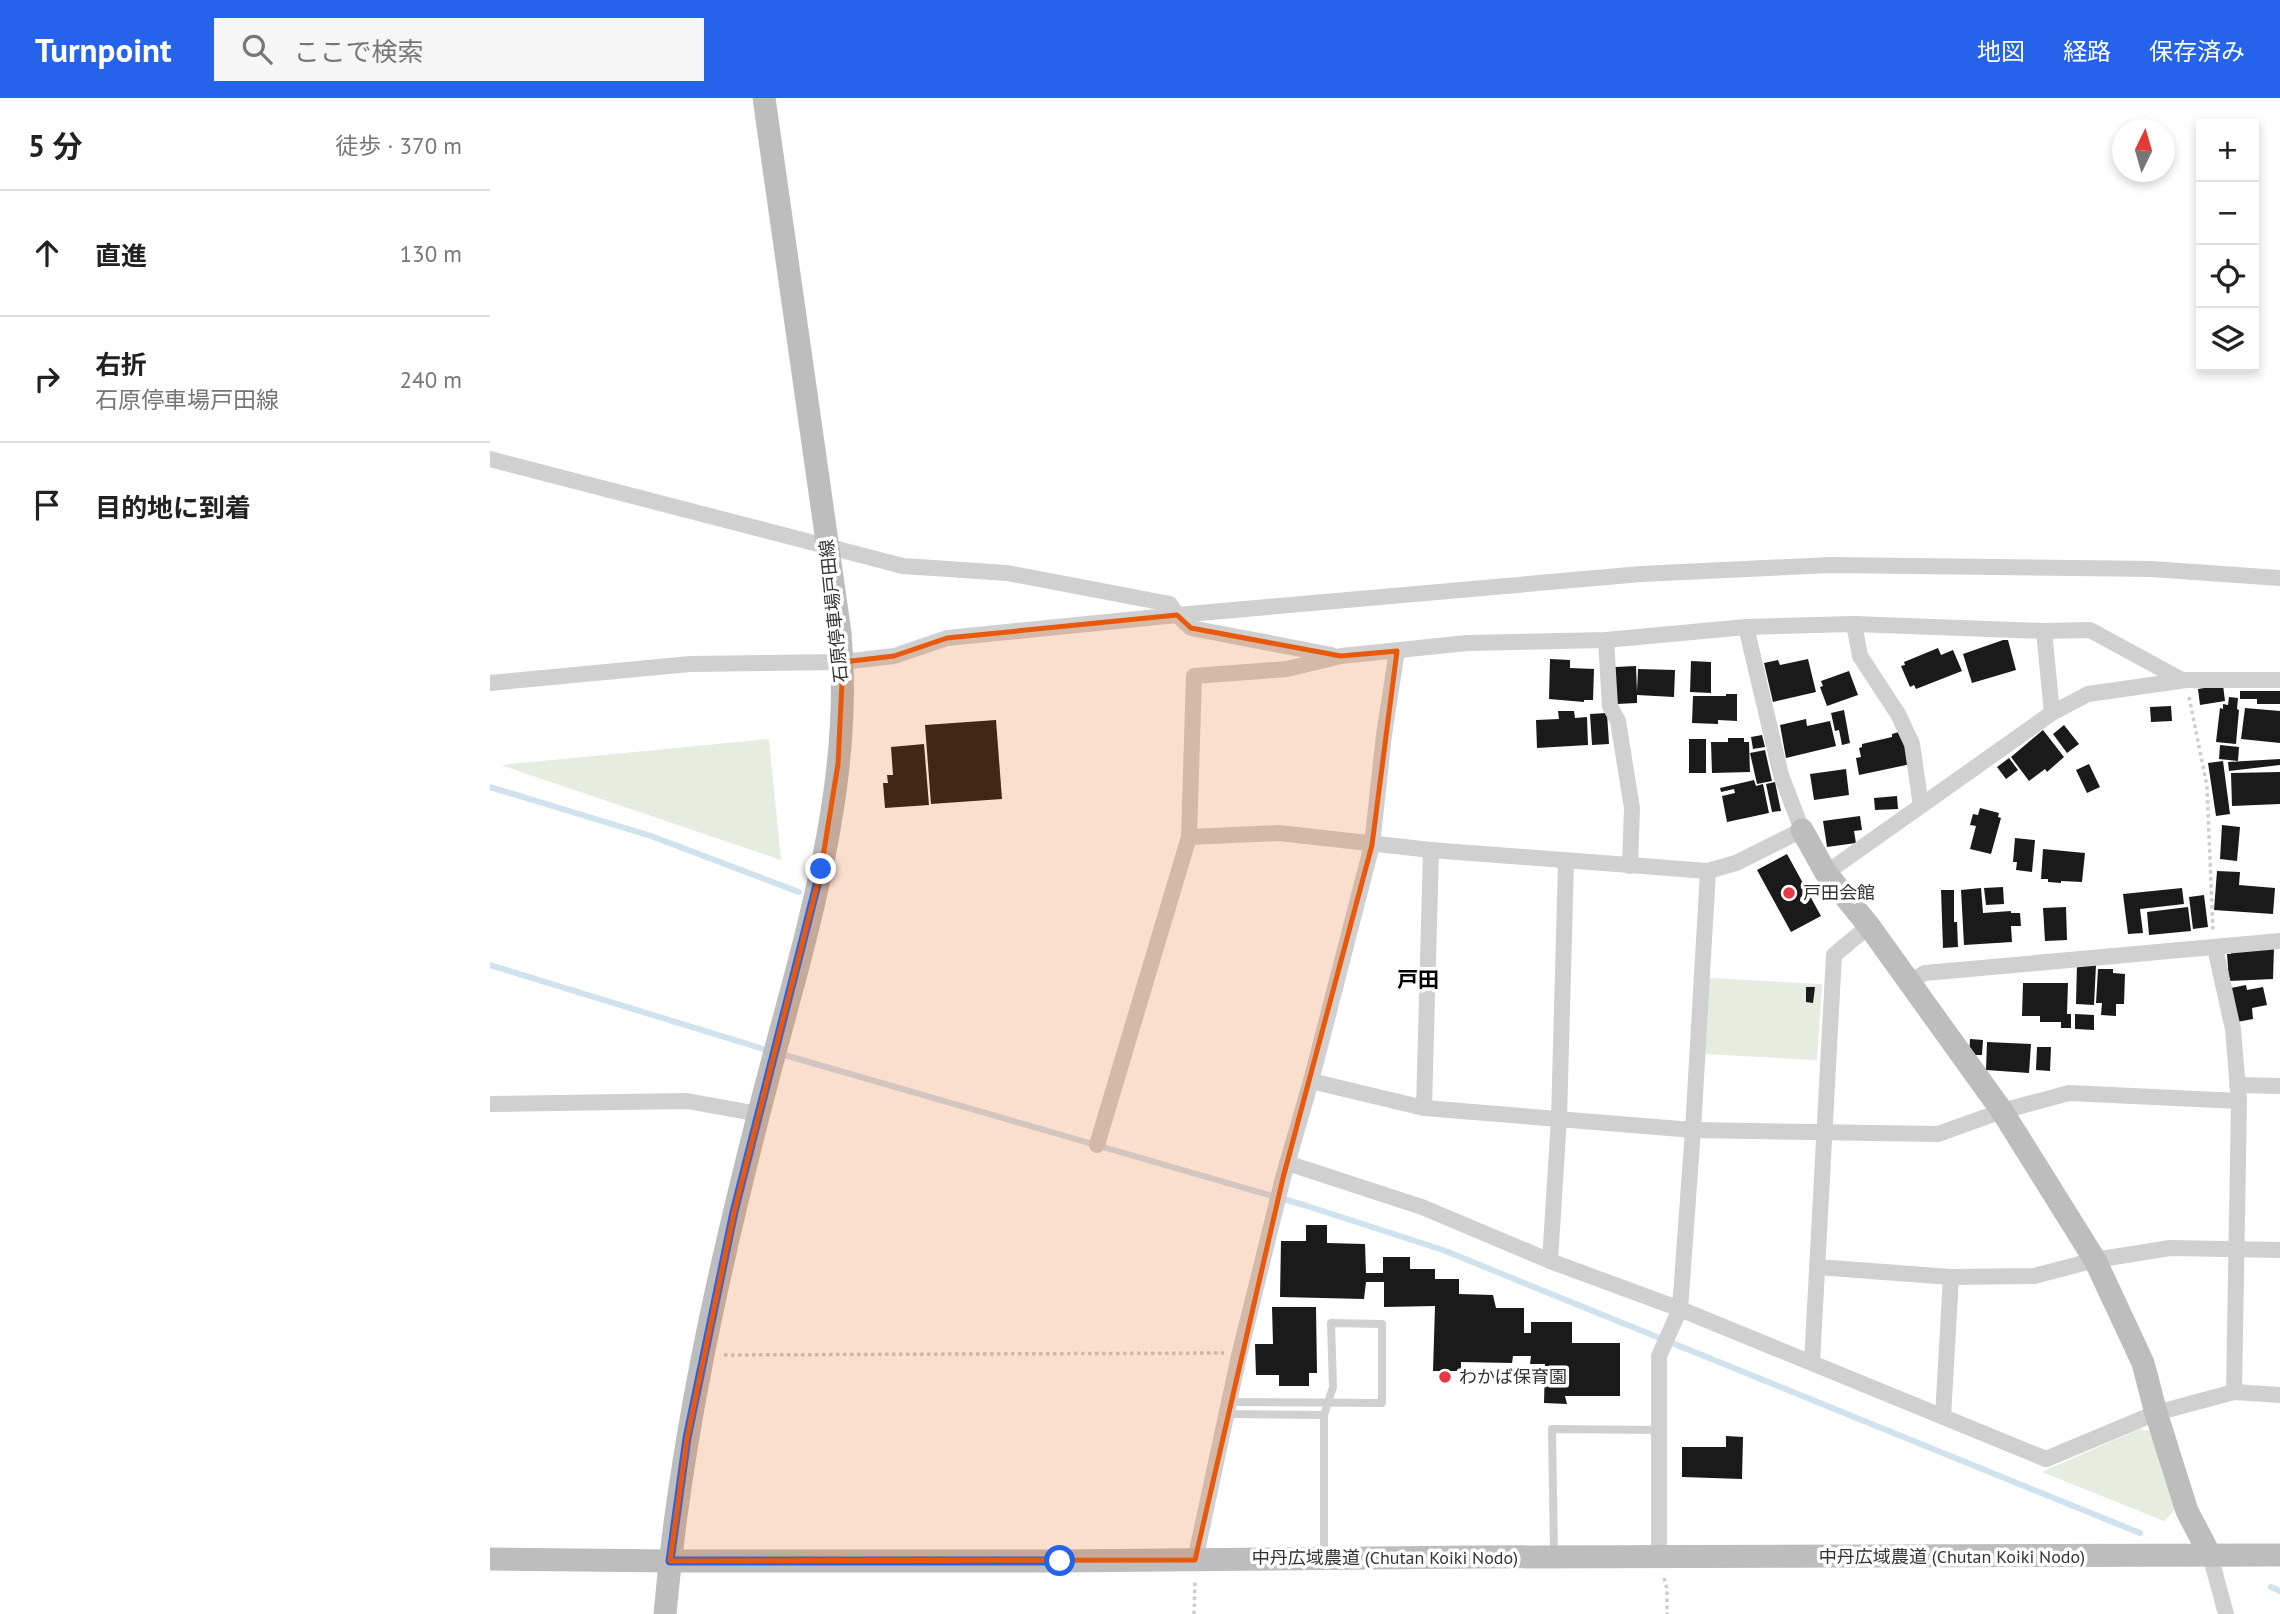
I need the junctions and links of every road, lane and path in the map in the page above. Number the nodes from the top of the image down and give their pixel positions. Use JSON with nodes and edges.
{"nodes":[{"id":1,"x":764,"y":98,"type":"edge"},
{"id":2,"x":490,"y":459,"type":"edge"},
{"id":3,"x":2280,"y":578,"type":"edge"},
{"id":4,"x":1177,"y":615,"type":"junction"},
{"id":5,"x":1854,"y":624,"type":"junction"},
{"id":6,"x":1746,"y":626,"type":"junction"},
{"id":7,"x":2044,"y":631,"type":"junction"},
{"id":8,"x":1606,"y":640,"type":"junction"},
{"id":9,"x":1397,"y":652,"type":"junction"},
{"id":10,"x":1340,"y":656,"type":"junction"},
{"id":11,"x":843,"y":662,"type":"junction"},
{"id":12,"x":2184,"y":680,"type":"junction"},
{"id":13,"x":2280,"y":680,"type":"edge"},
{"id":14,"x":490,"y":683,"type":"edge"},
{"id":15,"x":2052,"y":713,"type":"junction"},
{"id":16,"x":1921,"y":806,"type":"junction"},
{"id":17,"x":1802,"y":830,"type":"junction"},
{"id":18,"x":1188,"y":837,"type":"junction"},
{"id":19,"x":1372,"y":845,"type":"junction"},
{"id":20,"x":1431,"y":850,"type":"junction"},
{"id":21,"x":1566,"y":862,"type":"junction"},
{"id":22,"x":1630,"y":866,"type":"junction"},
{"id":23,"x":1708,"y":871,"type":"junction"},
{"id":24,"x":1826,"y":873,"type":"junction"},
{"id":25,"x":1869,"y":926,"type":"junction"},
{"id":26,"x":2280,"y":941,"type":"edge"},
{"id":27,"x":2215,"y":948,"type":"junction"},
{"id":28,"x":1909,"y":982,"type":"junction"},
{"id":29,"x":1311,"y":1081,"type":"junction"},
{"id":30,"x":2280,"y":1086,"type":"edge"},
{"id":31,"x":2238,"y":1093,"type":"junction"},
{"id":32,"x":490,"y":1104,"type":"edge"},
{"id":33,"x":1424,"y":1108,"type":"junction"},
{"id":34,"x":2002,"y":1111,"type":"junction"},
{"id":35,"x":759,"y":1114,"type":"junction"},
{"id":36,"x":1559,"y":1119,"type":"junction"},
{"id":37,"x":1693,"y":1130,"type":"junction"},
{"id":38,"x":1823,"y":1132,"type":"junction"},
{"id":39,"x":1097,"y":1145,"type":"dead end"},
{"id":40,"x":1285,"y":1170,"type":"junction"},
{"id":41,"x":2237,"y":1248,"type":"junction"},
{"id":42,"x":2280,"y":1250,"type":"edge"},
{"id":43,"x":2095,"y":1260,"type":"junction"},
{"id":44,"x":1550,"y":1261,"type":"junction"},
{"id":45,"x":1817,"y":1267,"type":"junction"},
{"id":46,"x":1951,"y":1277,"type":"junction"},
{"id":47,"x":1677,"y":1314,"type":"junction"},
{"id":48,"x":703,"y":1355,"type":"junction"},
{"id":49,"x":1239,"y":1356,"type":"junction"},
{"id":50,"x":1812,"y":1363,"type":"junction"},
{"id":51,"x":2234,"y":1392,"type":"junction"},
{"id":52,"x":2280,"y":1395,"type":"edge"},
{"id":53,"x":1328,"y":1401,"type":"junction"},
{"id":54,"x":1228,"y":1408,"type":"junction"},
{"id":55,"x":2156,"y":1413,"type":"junction"},
{"id":56,"x":1324,"y":1415,"type":"junction"},
{"id":57,"x":1942,"y":1417,"type":"junction"},
{"id":58,"x":1659,"y":1430,"type":"junction"},
{"id":59,"x":2210,"y":1555,"type":"junction"},
{"id":60,"x":2280,"y":1555,"type":"edge"},
{"id":61,"x":1554,"y":1557,"type":"junction"},
{"id":62,"x":1324,"y":1558,"type":"junction"},
{"id":63,"x":1659,"y":1558,"type":"junction"},
{"id":64,"x":490,"y":1559,"type":"edge"},
{"id":65,"x":1195,"y":1560,"type":"junction"},
{"id":66,"x":670,"y":1561,"type":"junction"},
{"id":67,"x":665,"y":1614,"type":"edge"},
{"id":68,"x":1194,"y":1614,"type":"edge"},
{"id":69,"x":1667,"y":1614,"type":"edge"},
{"id":70,"x":2226,"y":1614,"type":"edge"}],
"edges":[{"from":1,"to":11,"type":"street","name":"石原停車場戸田線","bridge":true},
{"from":2,"to":4,"type":"street"},
{"from":3,"to":4,"type":"street"},
{"from":4,"to":10,"type":"street"},
{"from":4,"to":11,"type":"street"},
{"from":5,"to":6,"type":"street"},
{"from":5,"to":7,"type":"street"},
{"from":5,"to":16,"type":"street"},
{"from":6,"to":8,"type":"street"},
{"from":6,"to":17,"type":"street"},
{"from":7,"to":12,"type":"street"},
{"from":7,"to":15,"type":"street"},
{"from":8,"to":9,"type":"street"},
{"from":8,"to":22,"type":"street"},
{"from":9,"to":10,"type":"street"},
{"from":9,"to":19,"type":"street"},
{"from":10,"to":18,"type":"street"},
{"from":11,"to":14,"type":"street"},
{"from":11,"to":35,"type":"street","name":"石原停車場戸田線"},
{"from":12,"to":13,"type":"street"},
{"from":12,"to":15,"type":"street"},
{"from":12,"to":27,"type":"path"},
{"from":15,"to":16,"type":"street"},
{"from":16,"to":24,"type":"street"},
{"from":17,"to":23,"type":"street"},
{"from":17,"to":24,"type":"street"},
{"from":18,"to":19,"type":"street"},
{"from":18,"to":39,"type":"street"},
{"from":19,"to":20,"type":"street"},
{"from":19,"to":29,"type":"street"},
{"from":20,"to":21,"type":"street"},
{"from":20,"to":33,"type":"street"},
{"from":21,"to":22,"type":"street"},
{"from":21,"to":36,"type":"street"},
{"from":22,"to":23,"type":"street"},
{"from":23,"to":37,"type":"street"},
{"from":24,"to":25,"type":"street"},
{"from":25,"to":28,"type":"street"},
{"from":25,"to":38,"type":"street"},
{"from":26,"to":27,"type":"street"},
{"from":27,"to":28,"type":"street"},
{"from":27,"to":31,"type":"street"},
{"from":28,"to":34,"type":"street"},
{"from":29,"to":33,"type":"street"},
{"from":29,"to":40,"type":"street"},
{"from":30,"to":31,"type":"street"},
{"from":31,"to":34,"type":"street"},
{"from":31,"to":41,"type":"street"},
{"from":32,"to":35,"type":"street"},
{"from":33,"to":36,"type":"street"},
{"from":34,"to":38,"type":"street"},
{"from":34,"to":43,"type":"street"},
{"from":35,"to":48,"type":"street","name":"石原停車場戸田線"},
{"from":36,"to":37,"type":"street"},
{"from":36,"to":44,"type":"street"},
{"from":37,"to":38,"type":"street"},
{"from":37,"to":47,"type":"street"},
{"from":38,"to":45,"type":"street"},
{"from":40,"to":44,"type":"street"},
{"from":40,"to":49,"type":"street"},
{"from":41,"to":42,"type":"street"},
{"from":41,"to":43,"type":"street"},
{"from":41,"to":51,"type":"street"},
{"from":43,"to":46,"type":"street"},
{"from":43,"to":55,"type":"street"},
{"from":44,"to":47,"type":"street"},
{"from":45,"to":46,"type":"street"},
{"from":45,"to":50,"type":"street"},
{"from":46,"to":57,"type":"street"},
{"from":47,"to":50,"type":"street"},
{"from":47,"to":58,"type":"street"},
{"from":48,"to":49,"type":"path"},
{"from":48,"to":66,"type":"street","name":"石原停車場戸田線"},
{"from":49,"to":54,"type":"street"},
{"from":50,"to":57,"type":"street"},
{"from":51,"to":52,"type":"street"},
{"from":51,"to":55,"type":"street"},
{"from":53,"to":53,"type":"lane"},
{"from":53,"to":54,"type":"lane"},
{"from":53,"to":56,"type":"lane"},
{"from":54,"to":56,"type":"lane"},
{"from":54,"to":65,"type":"street"},
{"from":55,"to":57,"type":"street"},
{"from":55,"to":59,"type":"street"},
{"from":56,"to":62,"type":"lane"},
{"from":58,"to":61,"type":"lane"},
{"from":58,"to":63,"type":"street"},
{"from":59,"to":60,"type":"street","name":"中丹広域農道 (Chutan Koiki Nodo)"},
{"from":59,"to":63,"type":"street","name":"中丹広域農道 (Chutan Koiki Nodo)"},
{"from":59,"to":70,"type":"street"},
{"from":61,"to":62,"type":"street","name":"中丹広域農道 (Chutan Koiki Nodo)"},
{"from":61,"to":63,"type":"street","name":"中丹広域農道 (Chutan Koiki Nodo)"},
{"from":62,"to":65,"type":"street","name":"中丹広域農道 (Chutan Koiki Nodo)"},
{"from":63,"to":69,"type":"path"},
{"from":64,"to":66,"type":"street","name":"中丹広域農道 (Chutan Koiki Nodo)"},
{"from":65,"to":66,"type":"street","name":"中丹広域農道 (Chutan Koiki Nodo)"},
{"from":65,"to":68,"type":"path"},
{"from":66,"to":67,"type":"street","name":"石原停車場戸田線"}]}
